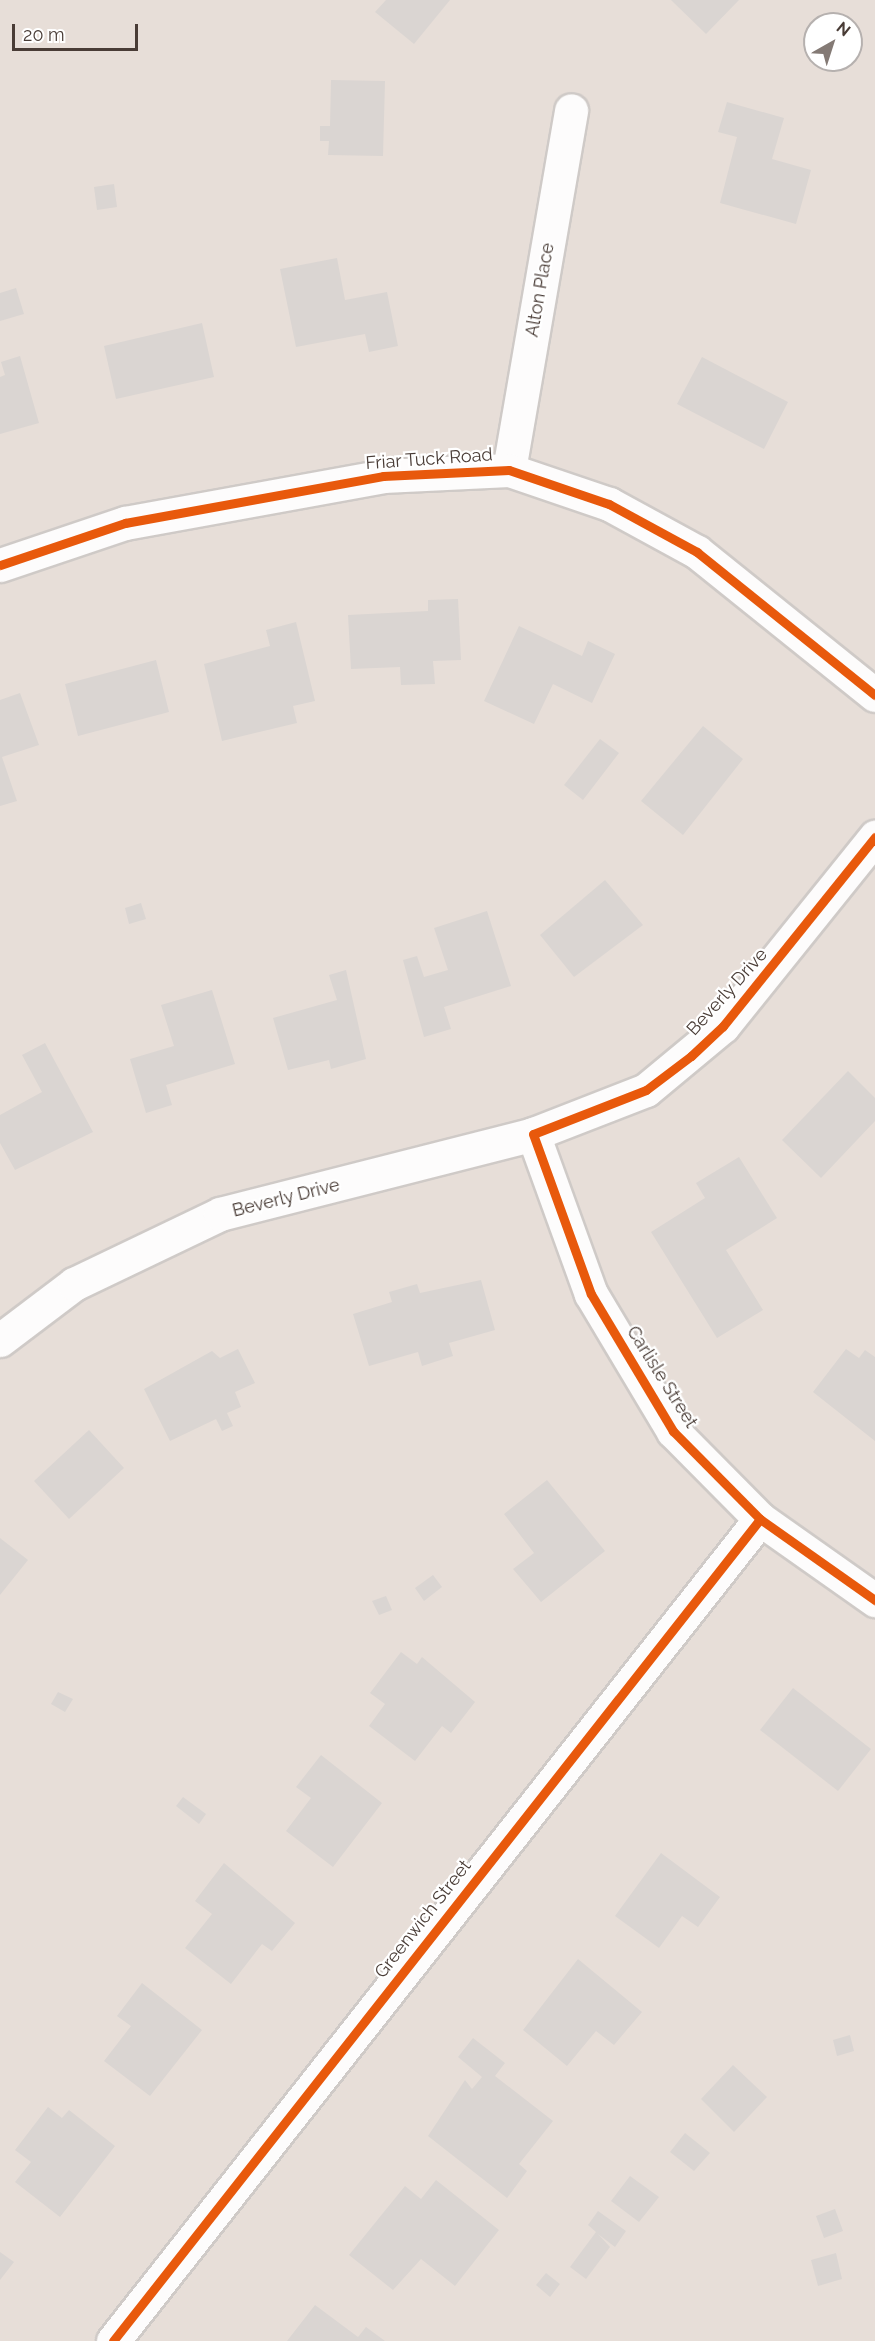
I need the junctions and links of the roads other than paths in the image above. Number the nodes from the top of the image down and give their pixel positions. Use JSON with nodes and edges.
{"nodes":[{"id":1,"x":571,"y":111,"type":"dead end"},
{"id":2,"x":509,"y":470,"type":"junction"},
{"id":3,"x":0,"y":565,"type":"edge"},
{"id":4,"x":875,"y":695,"type":"edge"},
{"id":5,"x":875,"y":837,"type":"edge"},
{"id":6,"x":533,"y":1134,"type":"junction"},
{"id":7,"x":0,"y":1340,"type":"edge"},
{"id":8,"x":760,"y":1519,"type":"junction"},
{"id":9,"x":875,"y":1600,"type":"edge"},
{"id":10,"x":113,"y":2341,"type":"edge"}],
"edges":[{"from":1,"to":2,"type":"street","name":"Alton Place"},
{"from":2,"to":3,"type":"street","name":"Friar Tuck Road"},
{"from":2,"to":4,"type":"street","name":"Friar Tuck Road"},
{"from":5,"to":6,"type":"street","name":"Beverly Drive"},
{"from":6,"to":7,"type":"street","name":"Beverly Drive"},
{"from":6,"to":8,"type":"street","name":"Carlisle Street"},
{"from":8,"to":9,"type":"street","name":"Carlisle Street"},
{"from":8,"to":10,"type":"street","name":"Greenwich Street"}]}
